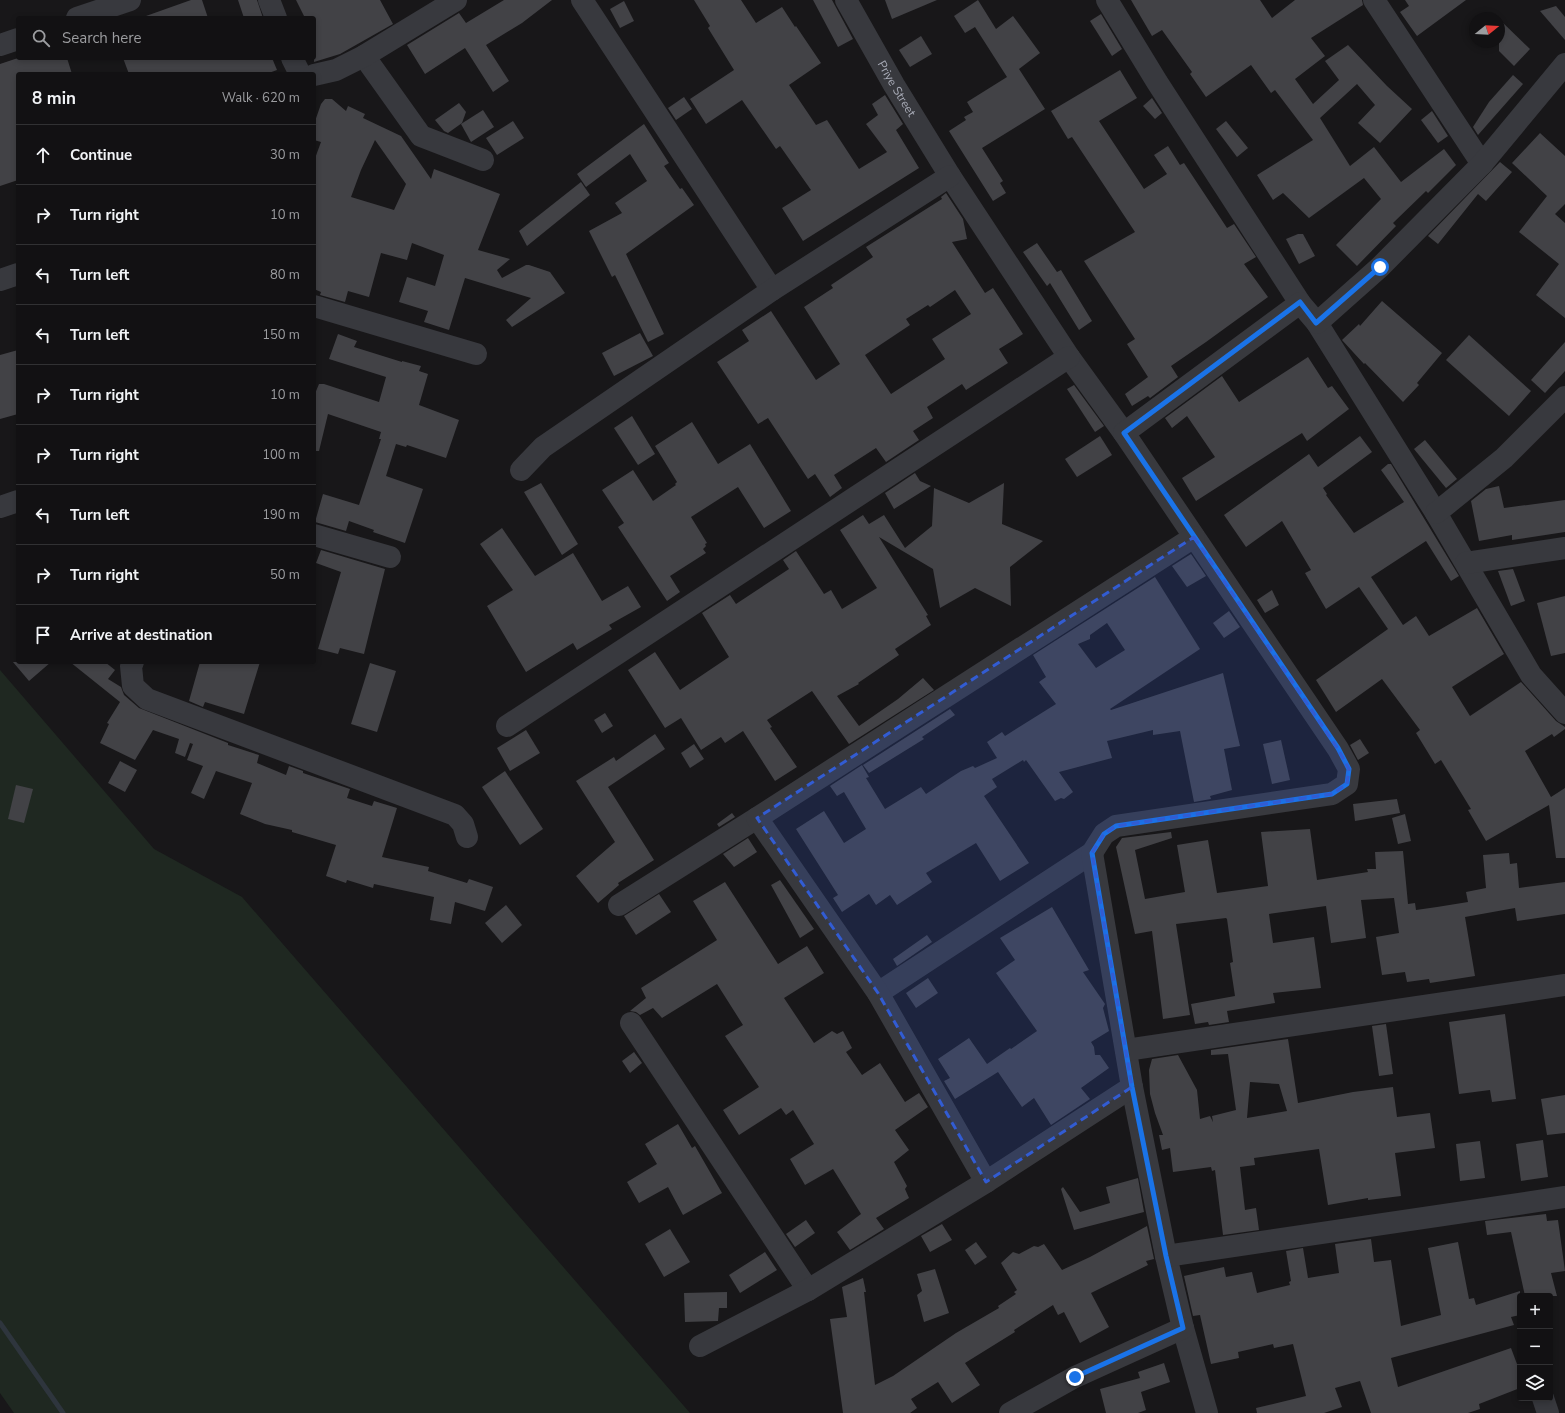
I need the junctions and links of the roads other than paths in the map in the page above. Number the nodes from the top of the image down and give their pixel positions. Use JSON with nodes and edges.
{"nodes":[{"id":1,"x":130,"y":0,"type":"edge"},
{"id":2,"x":269,"y":0,"type":"edge"},
{"id":3,"x":456,"y":0,"type":"edge"},
{"id":4,"x":582,"y":0,"type":"edge"},
{"id":5,"x":846,"y":0,"type":"edge"},
{"id":6,"x":1107,"y":0,"type":"edge"},
{"id":7,"x":1374,"y":0,"type":"edge"},
{"id":8,"x":83,"y":16,"type":"edge"},
{"id":9,"x":275,"y":16,"type":"edge"},
{"id":10,"x":16,"y":39,"type":"edge"},
{"id":11,"x":0,"y":45,"type":"edge"},
{"id":12,"x":364,"y":56,"type":"junction"},
{"id":13,"x":293,"y":60,"type":"edge"},
{"id":14,"x":1565,"y":64,"type":"edge"},
{"id":15,"x":299,"y":72,"type":"edge"},
{"id":16,"x":316,"y":75,"type":"edge"},
{"id":17,"x":483,"y":160,"type":"dead end"},
{"id":18,"x":1482,"y":164,"type":"junction"},
{"id":19,"x":950,"y":176,"type":"junction"},
{"id":20,"x":16,"y":275,"type":"edge"},
{"id":21,"x":0,"y":280,"type":"edge"},
{"id":22,"x":772,"y":290,"type":"junction"},
{"id":23,"x":1300,"y":302,"type":"junction"},
{"id":24,"x":316,"y":307,"type":"edge"},
{"id":25,"x":1316,"y":323,"type":"junction"},
{"id":26,"x":476,"y":354,"type":"dead end"},
{"id":27,"x":1069,"y":357,"type":"junction"},
{"id":28,"x":1565,"y":397,"type":"edge"},
{"id":29,"x":1124,"y":433,"type":"junction"},
{"id":30,"x":521,"y":470,"type":"dead end"},
{"id":31,"x":16,"y":502,"type":"edge"},
{"id":32,"x":0,"y":507,"type":"edge"},
{"id":33,"x":1436,"y":513,"type":"junction"},
{"id":34,"x":316,"y":536,"type":"edge"},
{"id":35,"x":1194,"y":537,"type":"junction"},
{"id":36,"x":1565,"y":548,"type":"edge"},
{"id":37,"x":390,"y":557,"type":"dead end"},
{"id":38,"x":1466,"y":563,"type":"junction"},
{"id":39,"x":132,"y":664,"type":"edge"},
{"id":40,"x":1565,"y":712,"type":"edge"},
{"id":41,"x":507,"y":726,"type":"dead end"},
{"id":42,"x":757,"y":818,"type":"junction"},
{"id":43,"x":467,"y":836,"type":"dead end"},
{"id":44,"x":1092,"y":853,"type":"junction"},
{"id":45,"x":620,"y":906,"type":"dead end"},
{"id":46,"x":1565,"y":985,"type":"edge"},
{"id":47,"x":878,"y":993,"type":"junction"},
{"id":48,"x":631,"y":1023,"type":"dead end"},
{"id":49,"x":1126,"y":1050,"type":"junction"},
{"id":50,"x":1132,"y":1087,"type":"junction"},
{"id":51,"x":986,"y":1182,"type":"junction"},
{"id":52,"x":1565,"y":1196,"type":"edge"},
{"id":53,"x":1166,"y":1256,"type":"junction"},
{"id":54,"x":808,"y":1290,"type":"junction"},
{"id":55,"x":1183,"y":1328,"type":"junction"},
{"id":56,"x":700,"y":1346,"type":"dead end"},
{"id":57,"x":1544,"y":1401,"type":"edge"},
{"id":58,"x":1010,"y":1413,"type":"edge"},
{"id":59,"x":1207,"y":1413,"type":"edge"},
{"id":60,"x":1548,"y":1413,"type":"edge"}],
"edges":[{"from":1,"to":8,"type":"street"},
{"from":2,"to":9,"type":"street"},
{"from":3,"to":12,"type":"street"},
{"from":4,"to":22,"type":"street"},
{"from":5,"to":19,"type":"street","name":"Priye Street"},
{"from":6,"to":23,"type":"street"},
{"from":7,"to":18,"type":"street"},
{"from":10,"to":11,"type":"street"},
{"from":12,"to":16,"type":"street"},
{"from":12,"to":17,"type":"street"},
{"from":13,"to":15,"type":"street"},
{"from":14,"to":18,"type":"street"},
{"from":18,"to":25,"type":"street"},
{"from":19,"to":22,"type":"street"},
{"from":19,"to":27,"type":"street","name":"Priye Street"},
{"from":20,"to":21,"type":"street"},
{"from":22,"to":30,"type":"street"},
{"from":23,"to":25,"type":"street"},
{"from":23,"to":29,"type":"street"},
{"from":24,"to":26,"type":"street"},
{"from":25,"to":33,"type":"street"},
{"from":27,"to":29,"type":"street","name":"Priye Street"},
{"from":27,"to":41,"type":"street"},
{"from":28,"to":33,"type":"street"},
{"from":29,"to":35,"type":"street","name":"Priye Street"},
{"from":31,"to":32,"type":"street"},
{"from":33,"to":38,"type":"street"},
{"from":34,"to":37,"type":"street"},
{"from":35,"to":42,"type":"street"},
{"from":35,"to":44,"type":"street","name":"Priye Street"},
{"from":36,"to":38,"type":"street"},
{"from":38,"to":40,"type":"street"},
{"from":39,"to":43,"type":"street"},
{"from":42,"to":45,"type":"street"},
{"from":42,"to":47,"type":"street"},
{"from":44,"to":47,"type":"street"},
{"from":44,"to":49,"type":"street"},
{"from":46,"to":49,"type":"street"},
{"from":47,"to":51,"type":"street"},
{"from":48,"to":54,"type":"street"},
{"from":49,"to":50,"type":"street"},
{"from":50,"to":51,"type":"street"},
{"from":50,"to":53,"type":"street"},
{"from":51,"to":54,"type":"street"},
{"from":52,"to":53,"type":"street"},
{"from":53,"to":55,"type":"street"},
{"from":54,"to":56,"type":"street"},
{"from":55,"to":58,"type":"street"},
{"from":55,"to":59,"type":"street"},
{"from":57,"to":60,"type":"street"}]}
